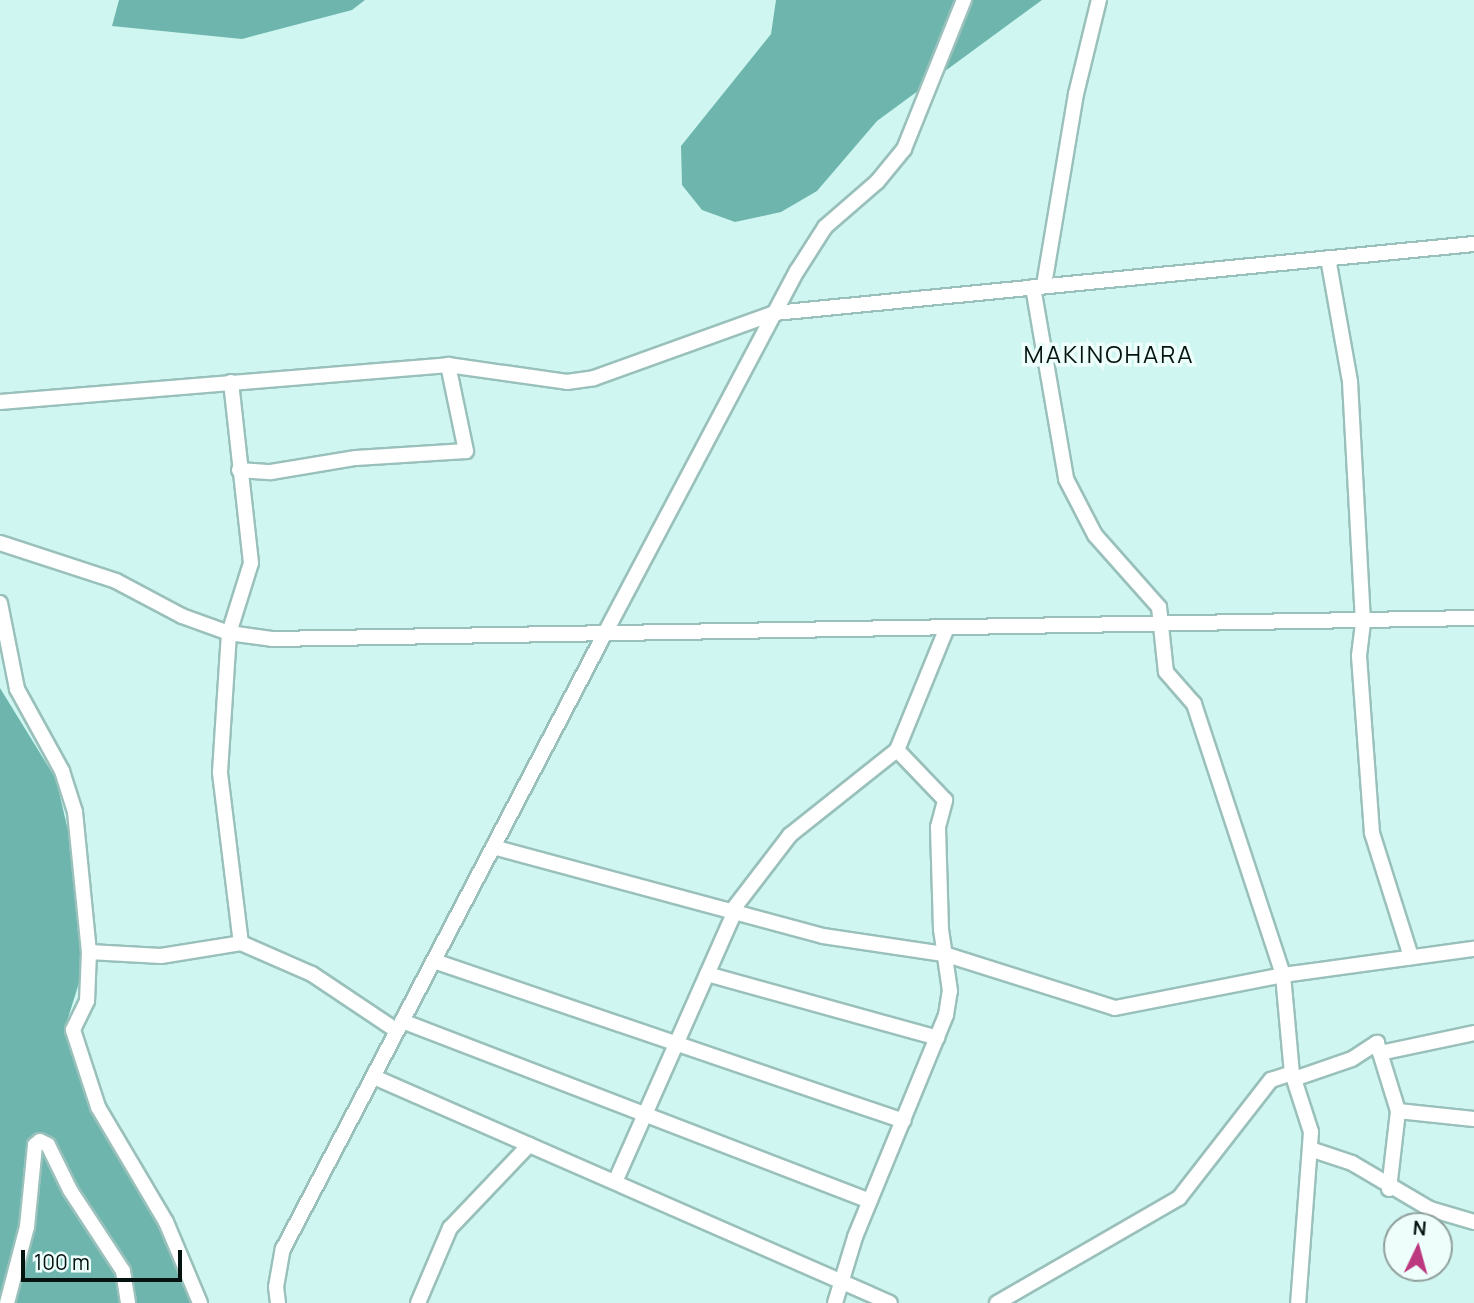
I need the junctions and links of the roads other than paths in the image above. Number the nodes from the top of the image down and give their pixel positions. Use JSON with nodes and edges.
{"nodes":[{"id":1,"x":964,"y":0,"type":"edge"},
{"id":2,"x":1100,"y":0,"type":"edge"},
{"id":3,"x":1474,"y":244,"type":"edge"},
{"id":4,"x":1328,"y":258,"type":"junction"},
{"id":5,"x":1039,"y":286,"type":"junction"},
{"id":6,"x":775,"y":313,"type":"junction"},
{"id":7,"x":447,"y":365,"type":"junction"},
{"id":8,"x":231,"y":382,"type":"junction"},
{"id":9,"x":0,"y":402,"type":"edge"},
{"id":10,"x":239,"y":470,"type":"junction"},
{"id":11,"x":0,"y":543,"type":"edge"},
{"id":12,"x":0,"y":603,"type":"edge"},
{"id":13,"x":1474,"y":618,"type":"edge"},
{"id":14,"x":1363,"y":623,"type":"junction"},
{"id":15,"x":1159,"y":626,"type":"junction"},
{"id":16,"x":946,"y":629,"type":"junction"},
{"id":17,"x":229,"y":633,"type":"junction"},
{"id":18,"x":604,"y":635,"type":"junction"},
{"id":19,"x":897,"y":750,"type":"junction"},
{"id":20,"x":494,"y":847,"type":"junction"},
{"id":21,"x":732,"y":912,"type":"junction"},
{"id":22,"x":241,"y":943,"type":"junction"},
{"id":23,"x":1474,"y":949,"type":"edge"},
{"id":24,"x":89,"y":951,"type":"junction"},
{"id":25,"x":944,"y":954,"type":"junction"},
{"id":26,"x":1411,"y":957,"type":"junction"},
{"id":27,"x":433,"y":961,"type":"junction"},
{"id":28,"x":707,"y":974,"type":"junction"},
{"id":29,"x":1283,"y":975,"type":"junction"},
{"id":30,"x":400,"y":1026,"type":"junction"},
{"id":31,"x":1474,"y":1033,"type":"edge"},
{"id":32,"x":937,"y":1038,"type":"junction"},
{"id":33,"x":676,"y":1044,"type":"junction"},
{"id":34,"x":1380,"y":1052,"type":"junction"},
{"id":35,"x":1293,"y":1076,"type":"junction"},
{"id":36,"x":374,"y":1077,"type":"junction"},
{"id":37,"x":1398,"y":1111,"type":"junction"},
{"id":38,"x":645,"y":1114,"type":"junction"},
{"id":39,"x":1474,"y":1119,"type":"edge"},
{"id":40,"x":903,"y":1121,"type":"junction"},
{"id":41,"x":529,"y":1145,"type":"junction"},
{"id":42,"x":1310,"y":1149,"type":"junction"},
{"id":43,"x":615,"y":1182,"type":"junction"},
{"id":44,"x":1389,"y":1189,"type":"junction"},
{"id":45,"x":870,"y":1201,"type":"junction"},
{"id":46,"x":1474,"y":1222,"type":"edge"},
{"id":47,"x":842,"y":1281,"type":"junction"},
{"id":48,"x":7,"y":1303,"type":"edge"},
{"id":49,"x":128,"y":1303,"type":"edge"},
{"id":50,"x":200,"y":1303,"type":"edge"},
{"id":51,"x":278,"y":1303,"type":"edge"},
{"id":52,"x":418,"y":1303,"type":"edge"},
{"id":53,"x":835,"y":1303,"type":"edge"},
{"id":54,"x":890,"y":1303,"type":"edge"},
{"id":55,"x":997,"y":1303,"type":"edge"},
{"id":56,"x":1298,"y":1303,"type":"edge"}],
"edges":[{"from":1,"to":6,"type":"street"},
{"from":2,"to":5,"type":"street"},
{"from":3,"to":4,"type":"street"},
{"from":4,"to":5,"type":"street"},
{"from":4,"to":14,"type":"street"},
{"from":5,"to":6,"type":"street"},
{"from":5,"to":15,"type":"street"},
{"from":6,"to":7,"type":"street"},
{"from":6,"to":18,"type":"street"},
{"from":7,"to":8,"type":"street"},
{"from":7,"to":10,"type":"street"},
{"from":8,"to":9,"type":"street"},
{"from":8,"to":10,"type":"street"},
{"from":10,"to":17,"type":"street"},
{"from":11,"to":17,"type":"street"},
{"from":12,"to":24,"type":"street"},
{"from":13,"to":14,"type":"street"},
{"from":14,"to":15,"type":"street"},
{"from":14,"to":26,"type":"street"},
{"from":15,"to":16,"type":"street"},
{"from":15,"to":29,"type":"street"},
{"from":16,"to":18,"type":"street"},
{"from":16,"to":19,"type":"street"},
{"from":17,"to":18,"type":"street"},
{"from":17,"to":22,"type":"street"},
{"from":18,"to":20,"type":"street"},
{"from":19,"to":21,"type":"street"},
{"from":19,"to":25,"type":"street"},
{"from":20,"to":21,"type":"street"},
{"from":20,"to":27,"type":"street"},
{"from":21,"to":25,"type":"street"},
{"from":21,"to":28,"type":"street"},
{"from":22,"to":24,"type":"street"},
{"from":22,"to":30,"type":"street"},
{"from":23,"to":26,"type":"street"},
{"from":24,"to":50,"type":"street"},
{"from":25,"to":29,"type":"street"},
{"from":25,"to":32,"type":"street"},
{"from":26,"to":29,"type":"street"},
{"from":27,"to":30,"type":"street"},
{"from":27,"to":33,"type":"street"},
{"from":28,"to":32,"type":"street"},
{"from":28,"to":33,"type":"street"},
{"from":29,"to":35,"type":"street"},
{"from":30,"to":36,"type":"street"},
{"from":30,"to":38,"type":"street"},
{"from":31,"to":34,"type":"street"},
{"from":32,"to":40,"type":"street"},
{"from":33,"to":38,"type":"street"},
{"from":33,"to":40,"type":"street"},
{"from":34,"to":35,"type":"street"},
{"from":34,"to":37,"type":"street"},
{"from":35,"to":42,"type":"street"},
{"from":35,"to":55,"type":"street"},
{"from":36,"to":41,"type":"street"},
{"from":36,"to":51,"type":"street"},
{"from":37,"to":39,"type":"street"},
{"from":37,"to":44,"type":"street"},
{"from":38,"to":43,"type":"street"},
{"from":38,"to":45,"type":"street"},
{"from":40,"to":45,"type":"street"},
{"from":41,"to":43,"type":"street"},
{"from":41,"to":52,"type":"street"},
{"from":42,"to":44,"type":"street"},
{"from":42,"to":56,"type":"street"},
{"from":43,"to":47,"type":"street"},
{"from":44,"to":46,"type":"street"},
{"from":45,"to":47,"type":"street"},
{"from":47,"to":53,"type":"street"},
{"from":47,"to":54,"type":"street"},
{"from":48,"to":49,"type":"street"}]}
